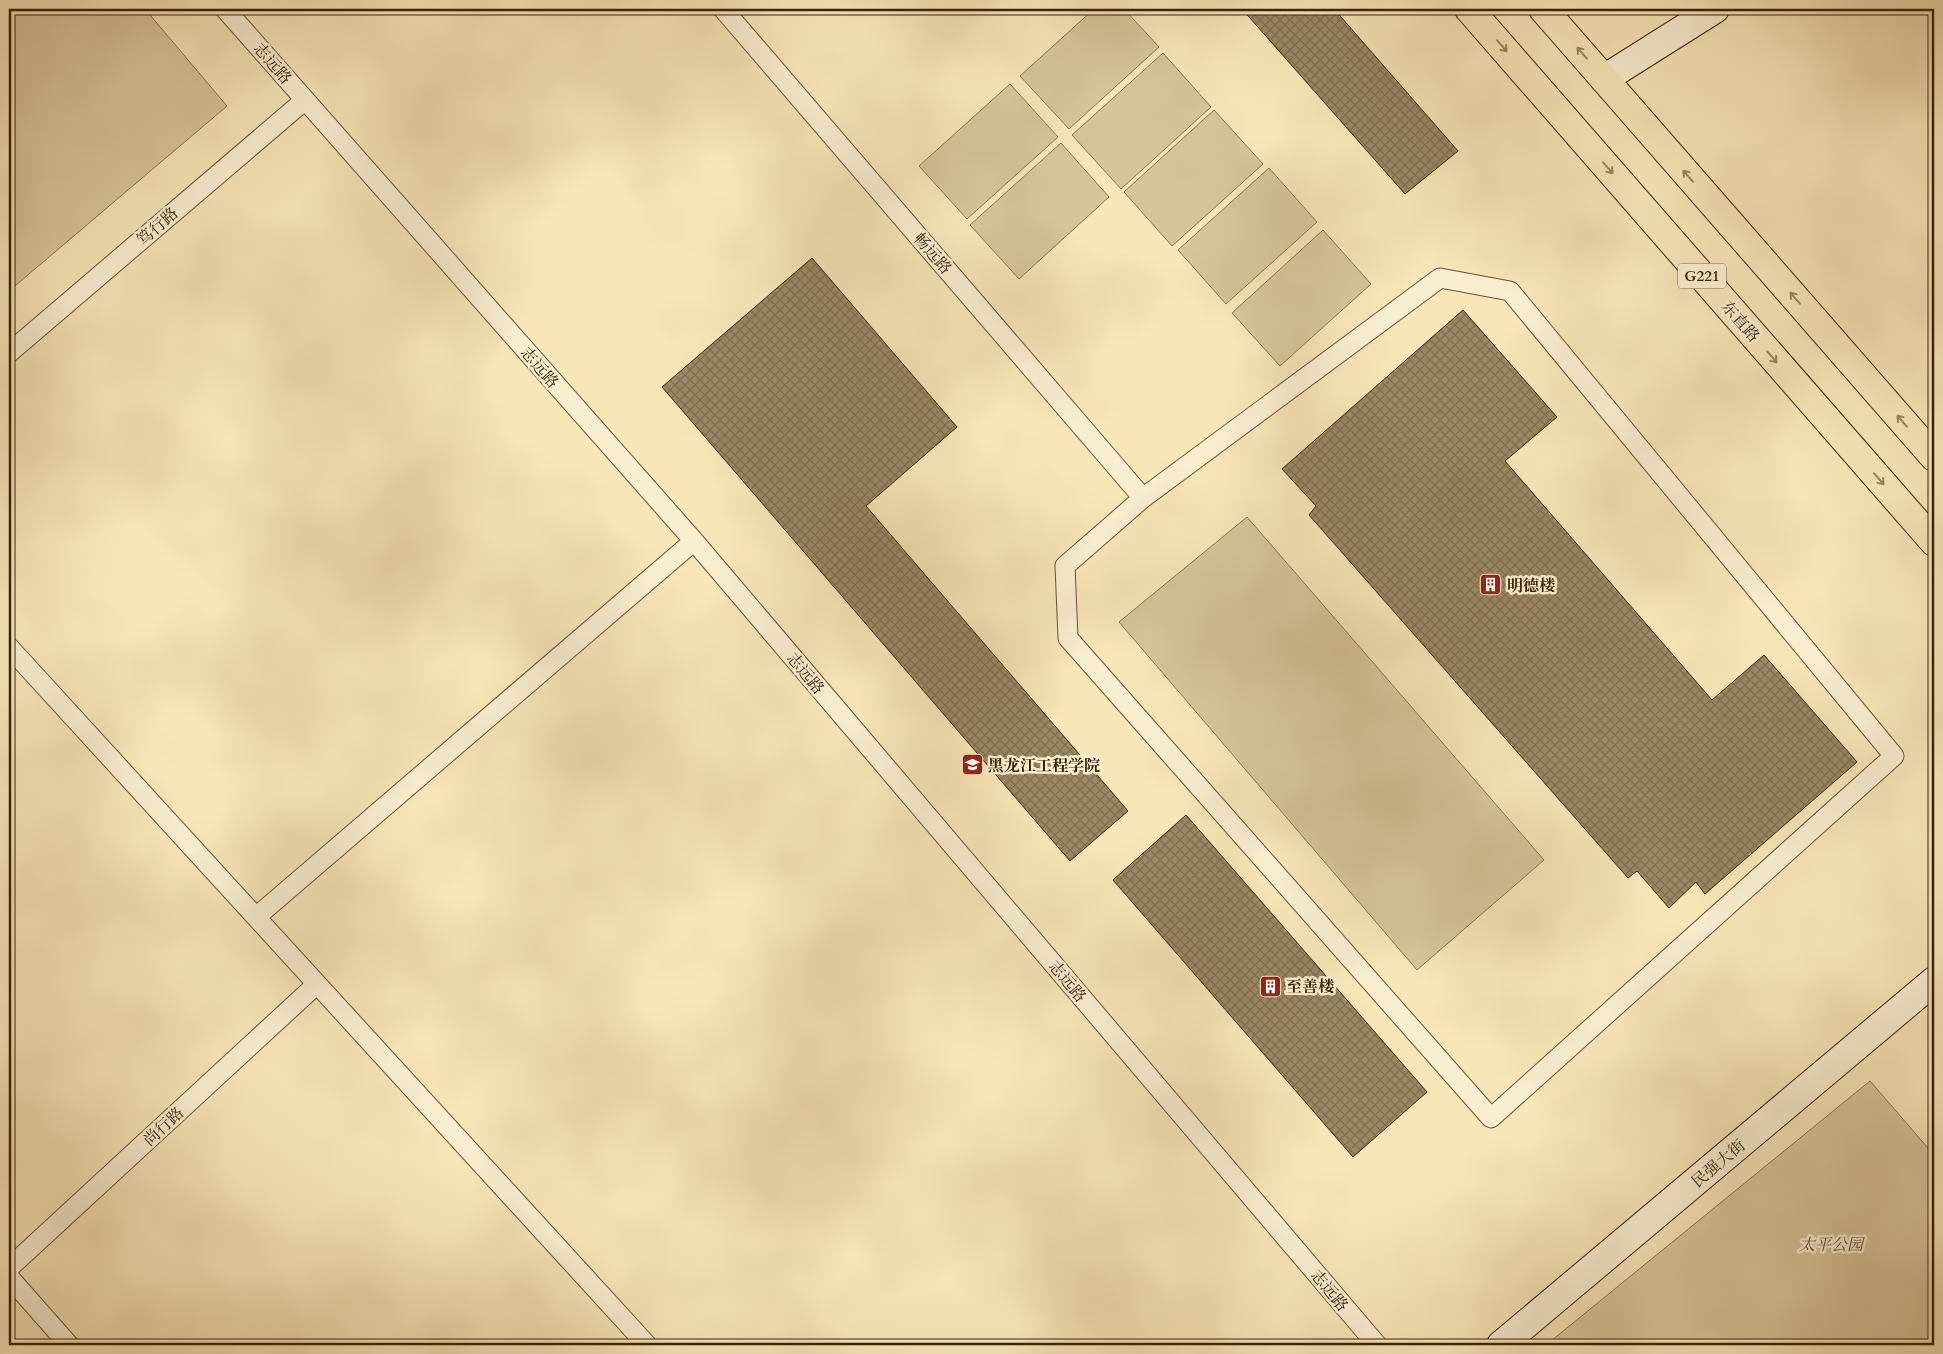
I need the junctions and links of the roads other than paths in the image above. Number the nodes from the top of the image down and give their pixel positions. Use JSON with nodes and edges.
{"nodes":[{"id":1,"x":225,"y":9,"type":"edge"},
{"id":2,"x":723,"y":9,"type":"edge"},
{"id":3,"x":1470,"y":9,"type":"edge"},
{"id":4,"x":1543,"y":9,"type":"edge"},
{"id":5,"x":1715,"y":9,"type":"edge"},
{"id":6,"x":1604,"y":79,"type":"junction"},
{"id":7,"x":305,"y":100,"type":"junction"},
{"id":8,"x":9,"y":353,"type":"edge"},
{"id":9,"x":1934,"y":457,"type":"edge"},
{"id":10,"x":1143,"y":498,"type":"junction"},
{"id":11,"x":694,"y":541,"type":"junction"},
{"id":12,"x":1934,"y":542,"type":"edge"},
{"id":13,"x":9,"y":647,"type":"edge"},
{"id":14,"x":256,"y":917,"type":"junction"},
{"id":15,"x":1934,"y":981,"type":"edge"},
{"id":16,"x":317,"y":984,"type":"junction"},
{"id":17,"x":9,"y":1268,"type":"edge"},
{"id":18,"x":9,"y":1277,"type":"edge"},
{"id":19,"x":69,"y":1345,"type":"edge"},
{"id":20,"x":647,"y":1345,"type":"edge"},
{"id":21,"x":1377,"y":1345,"type":"edge"},
{"id":22,"x":1501,"y":1345,"type":"edge"}],
"edges":[{"from":1,"to":7,"type":"lane","name":"志远路"},
{"from":2,"to":10,"type":"lane","name":"畅远路"},
{"from":3,"to":12,"type":"highway","name":"东直路","number":"G221","one_way":true},
{"from":6,"to":4,"type":"highway","one_way":true},
{"from":5,"to":6,"type":"street"},
{"from":9,"to":6,"type":"highway","one_way":true},
{"from":7,"to":8,"type":"lane","name":"笃行路"},
{"from":7,"to":11,"type":"lane","name":"志远路"},
{"from":10,"to":10,"type":"lane"},
{"from":11,"to":14,"type":"lane"},
{"from":11,"to":21,"type":"lane","name":"志远路"},
{"from":13,"to":14,"type":"lane"},
{"from":14,"to":16,"type":"lane"},
{"from":15,"to":22,"type":"street","name":"民强大街"},
{"from":16,"to":17,"type":"lane","name":"尚行路"},
{"from":16,"to":20,"type":"lane"},
{"from":18,"to":19,"type":"lane"}]}
